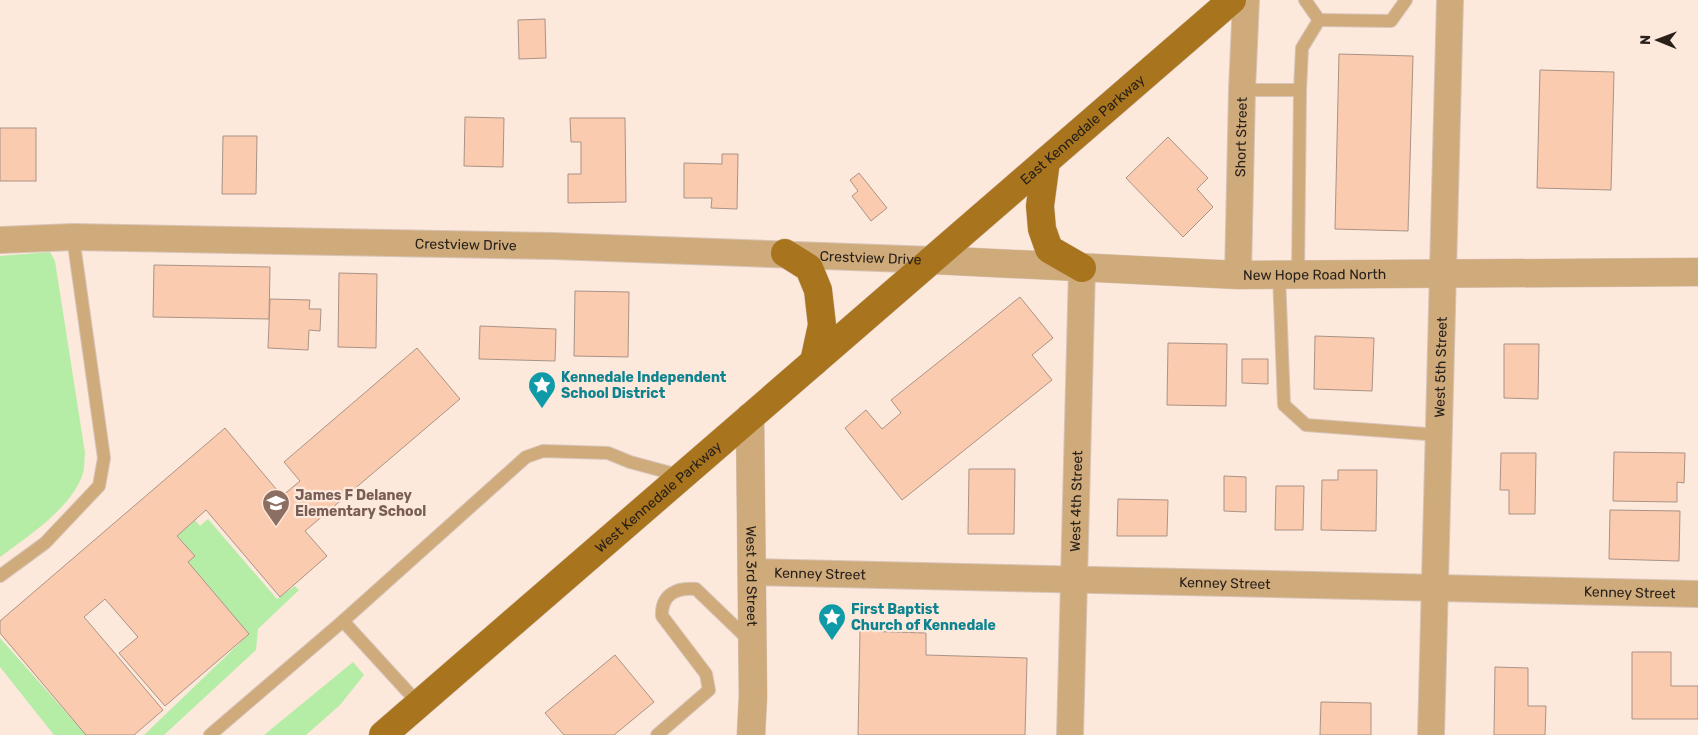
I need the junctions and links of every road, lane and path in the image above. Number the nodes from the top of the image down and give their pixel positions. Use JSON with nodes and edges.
{"nodes":[{"id":1,"x":1232,"y":0,"type":"edge"},
{"id":2,"x":1246,"y":0,"type":"edge"},
{"id":3,"x":1305,"y":0,"type":"edge"},
{"id":4,"x":1406,"y":0,"type":"edge"},
{"id":5,"x":1450,"y":0,"type":"edge"},
{"id":6,"x":1319,"y":20,"type":"junction"},
{"id":7,"x":1242,"y":90,"type":"junction"},
{"id":8,"x":1300,"y":90,"type":"junction"},
{"id":9,"x":1046,"y":161,"type":"junction"},
{"id":10,"x":73,"y":237,"type":"junction"},
{"id":11,"x":0,"y":240,"type":"edge"},
{"id":12,"x":785,"y":254,"type":"junction"},
{"id":13,"x":933,"y":260,"type":"junction"},
{"id":14,"x":1082,"y":268,"type":"junction"},
{"id":15,"x":1443,"y":272,"type":"junction"},
{"id":16,"x":1698,"y":272,"type":"edge"},
{"id":17,"x":1238,"y":274,"type":"junction"},
{"id":18,"x":1288,"y":274,"type":"junction"},
{"id":19,"x":814,"y":362,"type":"junction"},
{"id":20,"x":750,"y":417,"type":"junction"},
{"id":21,"x":1439,"y":434,"type":"junction"},
{"id":22,"x":682,"y":476,"type":"junction"},
{"id":23,"x":751,"y":572,"type":"junction"},
{"id":24,"x":0,"y":576,"type":"edge"},
{"id":25,"x":1074,"y":579,"type":"junction"},
{"id":26,"x":1435,"y":587,"type":"junction"},
{"id":27,"x":1698,"y":594,"type":"edge"},
{"id":28,"x":343,"y":621,"type":"junction"},
{"id":29,"x":752,"y":643,"type":"junction"},
{"id":30,"x":419,"y":704,"type":"junction"},
{"id":31,"x":210,"y":735,"type":"edge"},
{"id":32,"x":383,"y":735,"type":"edge"},
{"id":33,"x":657,"y":735,"type":"edge"},
{"id":34,"x":751,"y":735,"type":"edge"},
{"id":35,"x":1070,"y":735,"type":"edge"},
{"id":36,"x":1431,"y":735,"type":"edge"}],
"edges":[{"from":1,"to":9,"type":"main road","name":"East Kennedale Parkway"},
{"from":2,"to":7,"type":"street","name":"Short Street"},
{"from":3,"to":6,"type":"lane"},
{"from":4,"to":6,"type":"lane"},
{"from":5,"to":15,"type":"street","name":"West 5th Street"},
{"from":6,"to":8,"type":"lane"},
{"from":7,"to":8,"type":"lane"},
{"from":7,"to":17,"type":"street","name":"Short Street"},
{"from":8,"to":18,"type":"lane"},
{"from":9,"to":13,"type":"main road","name":"East Kennedale Parkway"},
{"from":9,"to":14,"type":"main road"},
{"from":10,"to":11,"type":"street","name":"Crestview Drive"},
{"from":10,"to":12,"type":"street","name":"Crestview Drive"},
{"from":10,"to":24,"type":"lane"},
{"from":12,"to":13,"type":"street","name":"Crestview Drive"},
{"from":12,"to":19,"type":"main road"},
{"from":13,"to":14,"type":"street","name":"New Hope Road North"},
{"from":13,"to":19,"type":"main road","name":"West Kennedale Parkway"},
{"from":14,"to":17,"type":"street","name":"New Hope Road North"},
{"from":14,"to":25,"type":"street","name":"West 4th Street"},
{"from":15,"to":16,"type":"street","name":"New Hope Road North"},
{"from":15,"to":18,"type":"street","name":"New Hope Road North"},
{"from":15,"to":21,"type":"street","name":"West 5th Street"},
{"from":17,"to":18,"type":"street","name":"New Hope Road North"},
{"from":18,"to":21,"type":"lane"},
{"from":19,"to":20,"type":"main road","name":"West Kennedale Parkway"},
{"from":20,"to":22,"type":"main road","name":"West Kennedale Parkway"},
{"from":20,"to":23,"type":"street","name":"West 3rd Street"},
{"from":21,"to":26,"type":"street","name":"West 5th Street"},
{"from":22,"to":28,"type":"lane"},
{"from":22,"to":30,"type":"main road","name":"West Kennedale Parkway"},
{"from":23,"to":25,"type":"street","name":"Kenney Street"},
{"from":23,"to":29,"type":"street","name":"West 3rd Street"},
{"from":25,"to":26,"type":"street","name":"Kenney Street"},
{"from":25,"to":35,"type":"street","name":"West 4th Street"},
{"from":26,"to":27,"type":"street","name":"Kenney Street"},
{"from":26,"to":36,"type":"street","name":"West 5th Street"},
{"from":28,"to":30,"type":"lane"},
{"from":28,"to":31,"type":"lane"},
{"from":29,"to":33,"type":"lane"},
{"from":29,"to":34,"type":"street","name":"West 3rd Street"},
{"from":30,"to":32,"type":"main road","name":"West Kennedale Parkway"}]}
